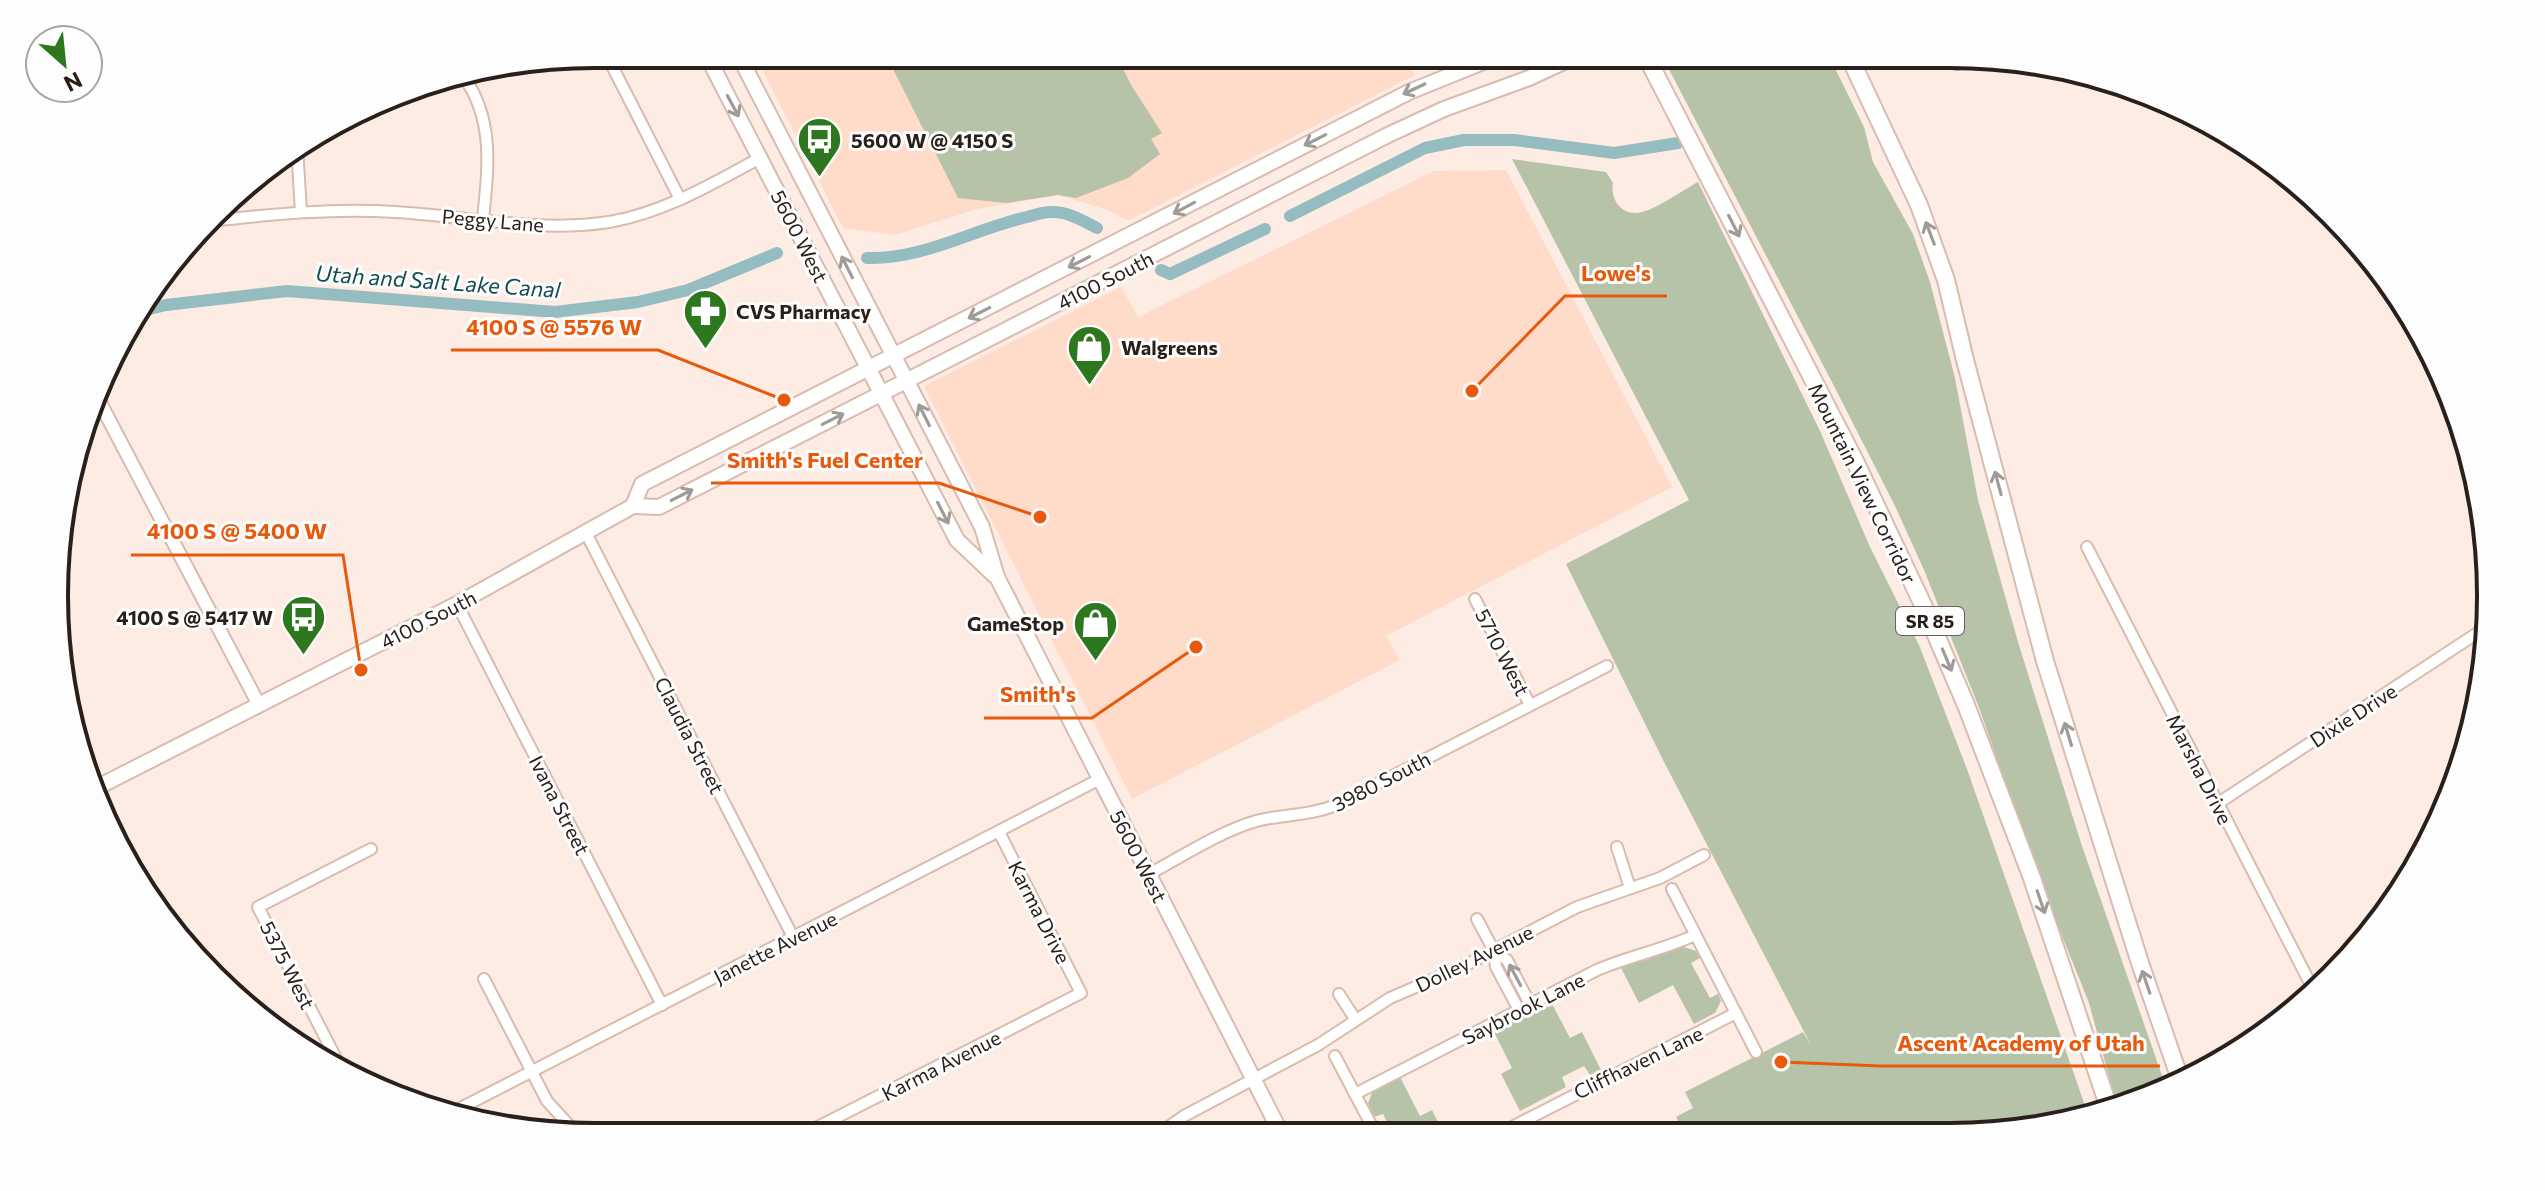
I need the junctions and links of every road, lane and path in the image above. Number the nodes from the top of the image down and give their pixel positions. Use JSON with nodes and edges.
{"nodes":[{"id":1,"x":613,"y":68,"type":"edge"},
{"id":2,"x":713,"y":68,"type":"edge"},
{"id":3,"x":743,"y":68,"type":"edge"},
{"id":4,"x":1468,"y":68,"type":"edge"},
{"id":5,"x":1551,"y":68,"type":"edge"},
{"id":6,"x":1652,"y":68,"type":"edge"},
{"id":7,"x":1855,"y":68,"type":"edge"},
{"id":8,"x":468,"y":84,"type":"edge"},
{"id":9,"x":760,"y":158,"type":"junction"},
{"id":10,"x":298,"y":160,"type":"edge"},
{"id":11,"x":680,"y":199,"type":"junction"},
{"id":12,"x":301,"y":212,"type":"junction"},
{"id":13,"x":483,"y":219,"type":"junction"},
{"id":14,"x":227,"y":220,"type":"edge"},
{"id":15,"x":894,"y":357,"type":"junction"},
{"id":16,"x":869,"y":369,"type":"junction"},
{"id":17,"x":907,"y":381,"type":"junction"},
{"id":18,"x":882,"y":394,"type":"junction"},
{"id":19,"x":103,"y":408,"type":"edge"},
{"id":20,"x":633,"y":506,"type":"junction"},
{"id":21,"x":586,"y":533,"type":"junction"},
{"id":22,"x":2087,"y":547,"type":"dead end"},
{"id":23,"x":997,"y":577,"type":"junction"},
{"id":24,"x":1475,"y":599,"type":"dead end"},
{"id":25,"x":457,"y":604,"type":"junction"},
{"id":26,"x":2476,"y":634,"type":"edge"},
{"id":27,"x":1607,"y":666,"type":"dead end"},
{"id":28,"x":259,"y":705,"type":"junction"},
{"id":29,"x":1530,"y":705,"type":"junction"},
{"id":30,"x":1100,"y":779,"type":"junction"},
{"id":31,"x":103,"y":784,"type":"edge"},
{"id":32,"x":2217,"y":804,"type":"junction"},
{"id":33,"x":999,"y":832,"type":"junction"},
{"id":34,"x":1617,"y":847,"type":"dead end"},
{"id":35,"x":371,"y":849,"type":"dead end"},
{"id":36,"x":1704,"y":855,"type":"dead end"},
{"id":37,"x":1149,"y":874,"type":"junction"},
{"id":38,"x":1630,"y":888,"type":"junction"},
{"id":39,"x":1672,"y":889,"type":"dead end"},
{"id":40,"x":1477,"y":919,"type":"dead end"},
{"id":41,"x":1695,"y":935,"type":"junction"},
{"id":42,"x":793,"y":937,"type":"junction"},
{"id":43,"x":1494,"y":951,"type":"junction"},
{"id":44,"x":484,"y":979,"type":"dead end"},
{"id":45,"x":2309,"y":981,"type":"edge"},
{"id":46,"x":1081,"y":993,"type":"joint"},
{"id":47,"x":1339,"y":994,"type":"dead end"},
{"id":48,"x":1530,"y":1004,"type":"junction"},
{"id":49,"x":662,"y":1005,"type":"junction"},
{"id":50,"x":1519,"y":1010,"type":"junction"},
{"id":51,"x":1736,"y":1013,"type":"junction"},
{"id":52,"x":1355,"y":1019,"type":"junction"},
{"id":53,"x":1756,"y":1052,"type":"dead end"},
{"id":54,"x":333,"y":1053,"type":"edge"},
{"id":55,"x":1335,"y":1056,"type":"dead end"},
{"id":56,"x":2177,"y":1071,"type":"edge"},
{"id":57,"x":531,"y":1072,"type":"junction"},
{"id":58,"x":1254,"y":1080,"type":"junction"},
{"id":59,"x":1355,"y":1094,"type":"junction"},
{"id":60,"x":2106,"y":1099,"type":"edge"},
{"id":61,"x":464,"y":1106,"type":"edge"},
{"id":62,"x":566,"y":1122,"type":"edge"},
{"id":63,"x":826,"y":1123,"type":"edge"},
{"id":64,"x":1174,"y":1123,"type":"edge"},
{"id":65,"x":1276,"y":1123,"type":"edge"},
{"id":66,"x":1370,"y":1123,"type":"edge"},
{"id":67,"x":1520,"y":1123,"type":"edge"}],
"edges":[{"from":1,"to":11,"type":"street"},
{"from":2,"to":9,"type":"main road","name":"5600 West","one_way":true},
{"from":15,"to":3,"type":"main road","name":"5600 West","one_way":true},
{"from":4,"to":15,"type":"main road","name":"4100 South","one_way":true},
{"from":5,"to":17,"type":"main road","name":"4100 South"},
{"from":6,"to":60,"type":"highway","name":"Mountain View Corridor","number":"SR 85","one_way":true},
{"from":56,"to":7,"type":"highway","one_way":true},
{"from":8,"to":13,"type":"street"},
{"from":9,"to":11,"type":"street","name":"Peggy Lane"},
{"from":9,"to":16,"type":"main road","name":"5600 West"},
{"from":10,"to":12,"type":"street"},
{"from":11,"to":13,"type":"street","name":"Peggy Lane"},
{"from":12,"to":13,"type":"street","name":"Peggy Lane"},
{"from":12,"to":14,"type":"street","name":"Peggy Lane"},
{"from":15,"to":16,"type":"main road","name":"4100 South"},
{"from":15,"to":17,"type":"main road","name":"5600 West"},
{"from":16,"to":18,"type":"main road","name":"5600 West"},
{"from":16,"to":20,"type":"main road","name":"4100 South"},
{"from":17,"to":18,"type":"main road","name":"4100 South"},
{"from":23,"to":17,"type":"main road","name":"5600 West","one_way":true},
{"from":20,"to":18,"type":"main road","name":"4100 South","one_way":true},
{"from":18,"to":23,"type":"main road","name":"5600 West","one_way":true},
{"from":19,"to":28,"type":"street"},
{"from":20,"to":21,"type":"main road","name":"4100 South"},
{"from":21,"to":25,"type":"main road","name":"4100 South"},
{"from":21,"to":42,"type":"street","name":"Claudia Street"},
{"from":22,"to":32,"type":"street","name":"Marsha Drive"},
{"from":23,"to":30,"type":"main road","name":"5600 West"},
{"from":24,"to":29,"type":"street","name":"5710 West"},
{"from":25,"to":28,"type":"main road","name":"4100 South"},
{"from":25,"to":49,"type":"street","name":"Ivana Street"},
{"from":26,"to":32,"type":"street","name":"Dixie Drive"},
{"from":27,"to":29,"type":"street","name":"3980 South"},
{"from":28,"to":31,"type":"main road","name":"4100 South"},
{"from":29,"to":37,"type":"street","name":"3980 South"},
{"from":30,"to":33,"type":"street","name":"Janette Avenue"},
{"from":30,"to":37,"type":"main road","name":"5600 West"},
{"from":32,"to":45,"type":"street","name":"Marsha Drive"},
{"from":33,"to":42,"type":"street","name":"Janette Avenue"},
{"from":33,"to":46,"type":"street","name":"Karma Drive"},
{"from":34,"to":38,"type":"street"},
{"from":35,"to":54,"type":"street","name":"5375 West"},
{"from":36,"to":38,"type":"street","name":"Dolley Avenue"},
{"from":37,"to":58,"type":"main road","name":"5600 West"},
{"from":38,"to":43,"type":"street","name":"Dolley Avenue"},
{"from":39,"to":41,"type":"street"},
{"from":40,"to":43,"type":"street"},
{"from":41,"to":48,"type":"street","name":"Saybrook Lane"},
{"from":41,"to":51,"type":"street"},
{"from":42,"to":49,"type":"street","name":"Janette Avenue"},
{"from":48,"to":43,"type":"street","one_way":true},
{"from":43,"to":50,"type":"street"},
{"from":43,"to":52,"type":"street","name":"Dolley Avenue"},
{"from":44,"to":57,"type":"street"},
{"from":46,"to":63,"type":"street","name":"Karma Avenue"},
{"from":47,"to":52,"type":"street"},
{"from":48,"to":50,"type":"street","name":"Saybrook Lane"},
{"from":49,"to":57,"type":"street","name":"Janette Avenue"},
{"from":50,"to":59,"type":"street","name":"Saybrook Lane"},
{"from":51,"to":53,"type":"street"},
{"from":51,"to":67,"type":"street","name":"Cliffhaven Lane"},
{"from":52,"to":58,"type":"street","name":"Dolley Avenue"},
{"from":55,"to":59,"type":"street"},
{"from":57,"to":61,"type":"street","name":"Janette Avenue"},
{"from":57,"to":62,"type":"street"},
{"from":58,"to":64,"type":"street","name":"Dolley Avenue"},
{"from":58,"to":65,"type":"main road","name":"5600 West"},
{"from":59,"to":66,"type":"street"}]}
